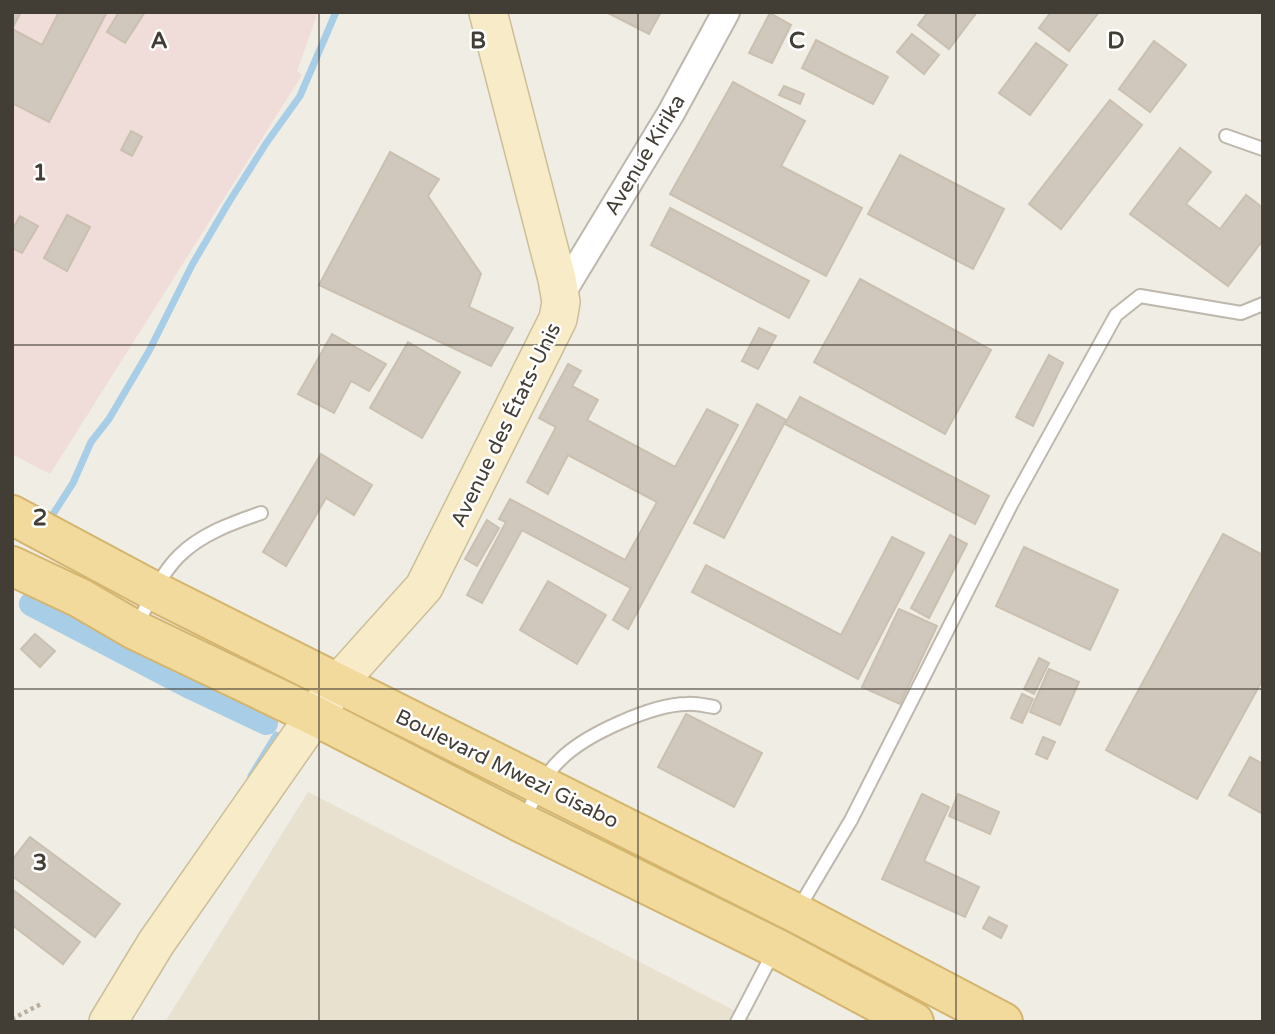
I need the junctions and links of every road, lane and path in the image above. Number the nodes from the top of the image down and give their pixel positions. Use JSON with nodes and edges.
{"nodes":[{"id":1,"x":488,"y":12,"type":"edge"},
{"id":2,"x":726,"y":12,"type":"edge"},
{"id":3,"x":1226,"y":136,"type":"dead end"},
{"id":4,"x":1263,"y":149,"type":"edge"},
{"id":5,"x":560,"y":296,"type":"junction"},
{"id":6,"x":1263,"y":304,"type":"edge"},
{"id":7,"x":261,"y":513,"type":"dead end"},
{"id":8,"x":12,"y":515,"type":"edge"},
{"id":9,"x":12,"y":566,"type":"edge"},
{"id":10,"x":154,"y":591,"type":"junction"},
{"id":11,"x":135,"y":630,"type":"junction"},
{"id":12,"x":337,"y":684,"type":"junction"},
{"id":13,"x":714,"y":707,"type":"dead end"},
{"id":14,"x":315,"y":716,"type":"junction"},
{"id":15,"x":541,"y":785,"type":"junction"},
{"id":16,"x":522,"y":823,"type":"junction"},
{"id":17,"x":786,"y":930,"type":"junction"},
{"id":18,"x":41,"y":1004,"type":"dead end"},
{"id":19,"x":12,"y":1019,"type":"edge"},
{"id":20,"x":108,"y":1022,"type":"edge"},
{"id":21,"x":737,"y":1022,"type":"edge"},
{"id":22,"x":914,"y":1022,"type":"edge"},
{"id":23,"x":1003,"y":1022,"type":"edge"}],
"edges":[{"from":1,"to":5,"type":"street","name":"Avenue des États-Unis"},
{"from":2,"to":5,"type":"street","name":"Avenue Kirika"},
{"from":3,"to":4,"type":"lane"},
{"from":5,"to":12,"type":"street","name":"Avenue des États-Unis"},
{"from":6,"to":17,"type":"lane"},
{"from":7,"to":10,"type":"lane"},
{"from":8,"to":10,"type":"main road","name":"Boulevard Mwezi Gisabo"},
{"from":9,"to":11,"type":"main road","name":"Boulevard Mwezi Gisabo"},
{"from":10,"to":11,"type":"lane"},
{"from":10,"to":12,"type":"main road","name":"Boulevard Mwezi Gisabo"},
{"from":11,"to":14,"type":"main road","name":"Boulevard Mwezi Gisabo"},
{"from":12,"to":14,"type":"street","name":"Avenue des États-Unis"},
{"from":12,"to":15,"type":"main road","name":"Boulevard Mwezi Gisabo"},
{"from":13,"to":15,"type":"lane"},
{"from":14,"to":16,"type":"main road","name":"Boulevard Mwezi Gisabo"},
{"from":14,"to":20,"type":"street","name":"Avenue des États-Unis"},
{"from":15,"to":16,"type":"lane"},
{"from":15,"to":17,"type":"main road","name":"Boulevard Mwezi Gisabo"},
{"from":16,"to":17,"type":"main road","name":"Boulevard Mwezi Gisabo"},
{"from":17,"to":21,"type":"lane"},
{"from":17,"to":22,"type":"main road","name":"Boulevard Mwezi Gisabo"},
{"from":17,"to":23,"type":"main road","name":"Boulevard Mwezi Gisabo"},
{"from":18,"to":19,"type":"path"}]}
